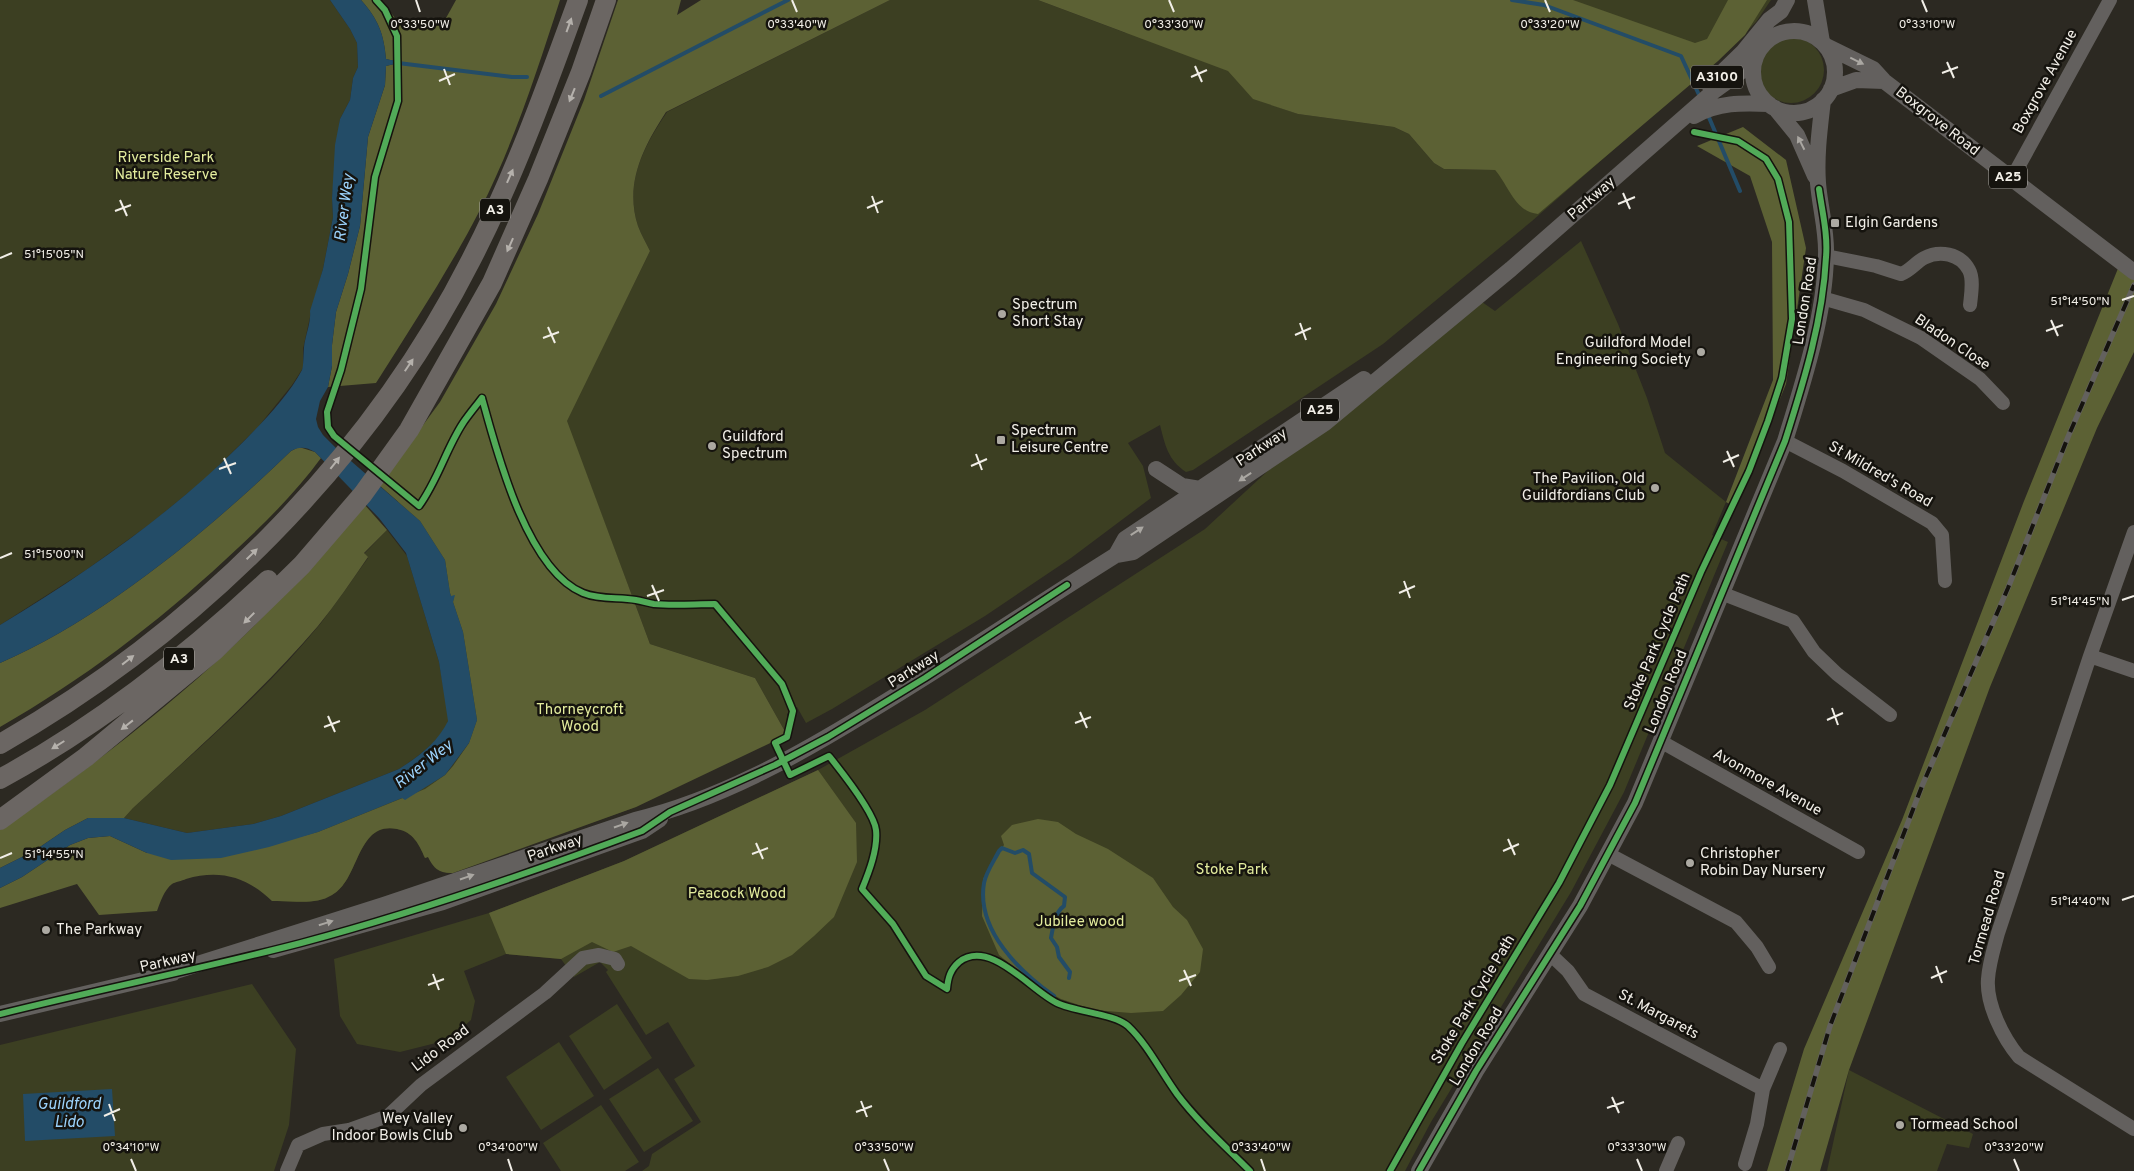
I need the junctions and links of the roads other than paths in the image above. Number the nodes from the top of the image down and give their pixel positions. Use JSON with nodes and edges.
{"nodes":[{"id":1,"x":578,"y":0,"type":"edge"},
{"id":2,"x":606,"y":0,"type":"edge"},
{"id":3,"x":1815,"y":0,"type":"edge"},
{"id":4,"x":2110,"y":0,"type":"edge"},
{"id":5,"x":1784,"y":6,"type":"edge"},
{"id":6,"x":1767,"y":41,"type":"junction"},
{"id":7,"x":1824,"y":44,"type":"junction"},
{"id":8,"x":1754,"y":62,"type":"junction"},
{"id":9,"x":1884,"y":81,"type":"junction"},
{"id":10,"x":1827,"y":94,"type":"junction"},
{"id":11,"x":1772,"y":106,"type":"junction"},
{"id":12,"x":1654,"y":145,"type":"junction"},
{"id":13,"x":2011,"y":180,"type":"junction"},
{"id":14,"x":1818,"y":182,"type":"junction"},
{"id":15,"x":1826,"y":256,"type":"junction"},
{"id":16,"x":2134,"y":271,"type":"edge"},
{"id":17,"x":1822,"y":298,"type":"junction"},
{"id":18,"x":1970,"y":305,"type":"dead end"},
{"id":19,"x":1438,"y":329,"type":"junction"},
{"id":20,"x":2003,"y":402,"type":"dead end"},
{"id":21,"x":1785,"y":441,"type":"junction"},
{"id":22,"x":1156,"y":469,"type":"dead end"},
{"id":23,"x":1200,"y":489,"type":"junction"},
{"id":24,"x":339,"y":515,"type":"junction"},
{"id":25,"x":2134,"y":532,"type":"edge"},
{"id":26,"x":1116,"y":555,"type":"junction"},
{"id":27,"x":1945,"y":581,"type":"dead end"},
{"id":28,"x":1721,"y":593,"type":"junction"},
{"id":29,"x":2090,"y":656,"type":"junction"},
{"id":30,"x":2134,"y":670,"type":"edge"},
{"id":31,"x":1890,"y":715,"type":"dead end"},
{"id":32,"x":1660,"y":741,"type":"junction"},
{"id":33,"x":0,"y":744,"type":"edge"},
{"id":34,"x":0,"y":779,"type":"edge"},
{"id":35,"x":0,"y":820,"type":"edge"},
{"id":36,"x":1858,"y":852,"type":"dead end"},
{"id":37,"x":1608,"y":854,"type":"junction"},
{"id":38,"x":1550,"y":954,"type":"junction"},
{"id":39,"x":618,"y":964,"type":"dead end"},
{"id":40,"x":1769,"y":967,"type":"dead end"},
{"id":41,"x":0,"y":1014,"type":"edge"},
{"id":42,"x":1780,"y":1049,"type":"dead end"},
{"id":43,"x":1763,"y":1090,"type":"junction"},
{"id":44,"x":2134,"y":1129,"type":"edge"},
{"id":45,"x":1678,"y":1143,"type":"dead end"},
{"id":46,"x":1745,"y":1164,"type":"dead end"},
{"id":47,"x":287,"y":1171,"type":"edge"},
{"id":48,"x":1419,"y":1171,"type":"edge"},
{"id":49,"x":1666,"y":1171,"type":"edge"}],
"edges":[{"from":33,"to":1,"type":"highway","number":"A3","one_way":true},
{"from":2,"to":24,"type":"highway","number":"A3","one_way":true},
{"from":3,"to":7,"type":"main road"},
{"from":4,"to":13,"type":"street","name":"Boxgrove Avenue"},
{"from":5,"to":6,"type":"main road","number":"A3100"},
{"from":5,"to":12,"type":"main road","number":"A3100"},
{"from":6,"to":7,"type":"main road"},
{"from":6,"to":8,"type":"main road"},
{"from":7,"to":9,"type":"main road","number":"A25","one_way":true},
{"from":7,"to":10,"type":"main road"},
{"from":8,"to":11,"type":"main road"},
{"from":8,"to":12,"type":"main road","number":"A25"},
{"from":9,"to":10,"type":"main road"},
{"from":9,"to":13,"type":"main road","name":"Boxgrove Road","number":"A25"},
{"from":10,"to":11,"type":"main road"},
{"from":10,"to":14,"type":"main road","name":"London Road"},
{"from":11,"to":12,"type":"main road","number":"A25"},
{"from":14,"to":11,"type":"main road","name":"London Road","one_way":true},
{"from":12,"to":19,"type":"main road","name":"Parkway","number":"A25"},
{"from":13,"to":16,"type":"main road","name":"Boxgrove Road","number":"A25"},
{"from":14,"to":15,"type":"main road","name":"London Road"},
{"from":15,"to":17,"type":"main road","name":"London Road"},
{"from":15,"to":18,"type":"street"},
{"from":17,"to":20,"type":"street","name":"Bladon Close"},
{"from":17,"to":21,"type":"main road","name":"London Road"},
{"from":19,"to":23,"type":"main road","name":"Parkway","number":"A25"},
{"from":19,"to":26,"type":"main road","name":"Parkway","number":"A25","one_way":true},
{"from":21,"to":27,"type":"street","name":"St Mildred's Road"},
{"from":21,"to":28,"type":"main road","name":"London Road"},
{"from":22,"to":23,"type":"main road"},
{"from":26,"to":23,"type":"main road","name":"Parkway","number":"A25","one_way":true},
{"from":24,"to":34,"type":"highway","number":"A3","one_way":true},
{"from":24,"to":35,"type":"highway","one_way":true},
{"from":25,"to":29,"type":"street","name":"Tormead Road"},
{"from":26,"to":41,"type":"main road","name":"Parkway","number":"A25"},
{"from":28,"to":31,"type":"street"},
{"from":28,"to":32,"type":"main road","name":"London Road"},
{"from":29,"to":30,"type":"street"},
{"from":29,"to":44,"type":"street","name":"Tormead Road"},
{"from":32,"to":36,"type":"street","name":"Avonmore Avenue"},
{"from":32,"to":37,"type":"main road","name":"London Road"},
{"from":37,"to":38,"type":"main road","name":"London Road"},
{"from":37,"to":40,"type":"street"},
{"from":38,"to":43,"type":"street","name":"St. Margarets"},
{"from":38,"to":48,"type":"main road","name":"London Road"},
{"from":39,"to":47,"type":"street","name":"Lido Road"},
{"from":42,"to":43,"type":"street"},
{"from":43,"to":46,"type":"street"},
{"from":45,"to":49,"type":"street"}]}
